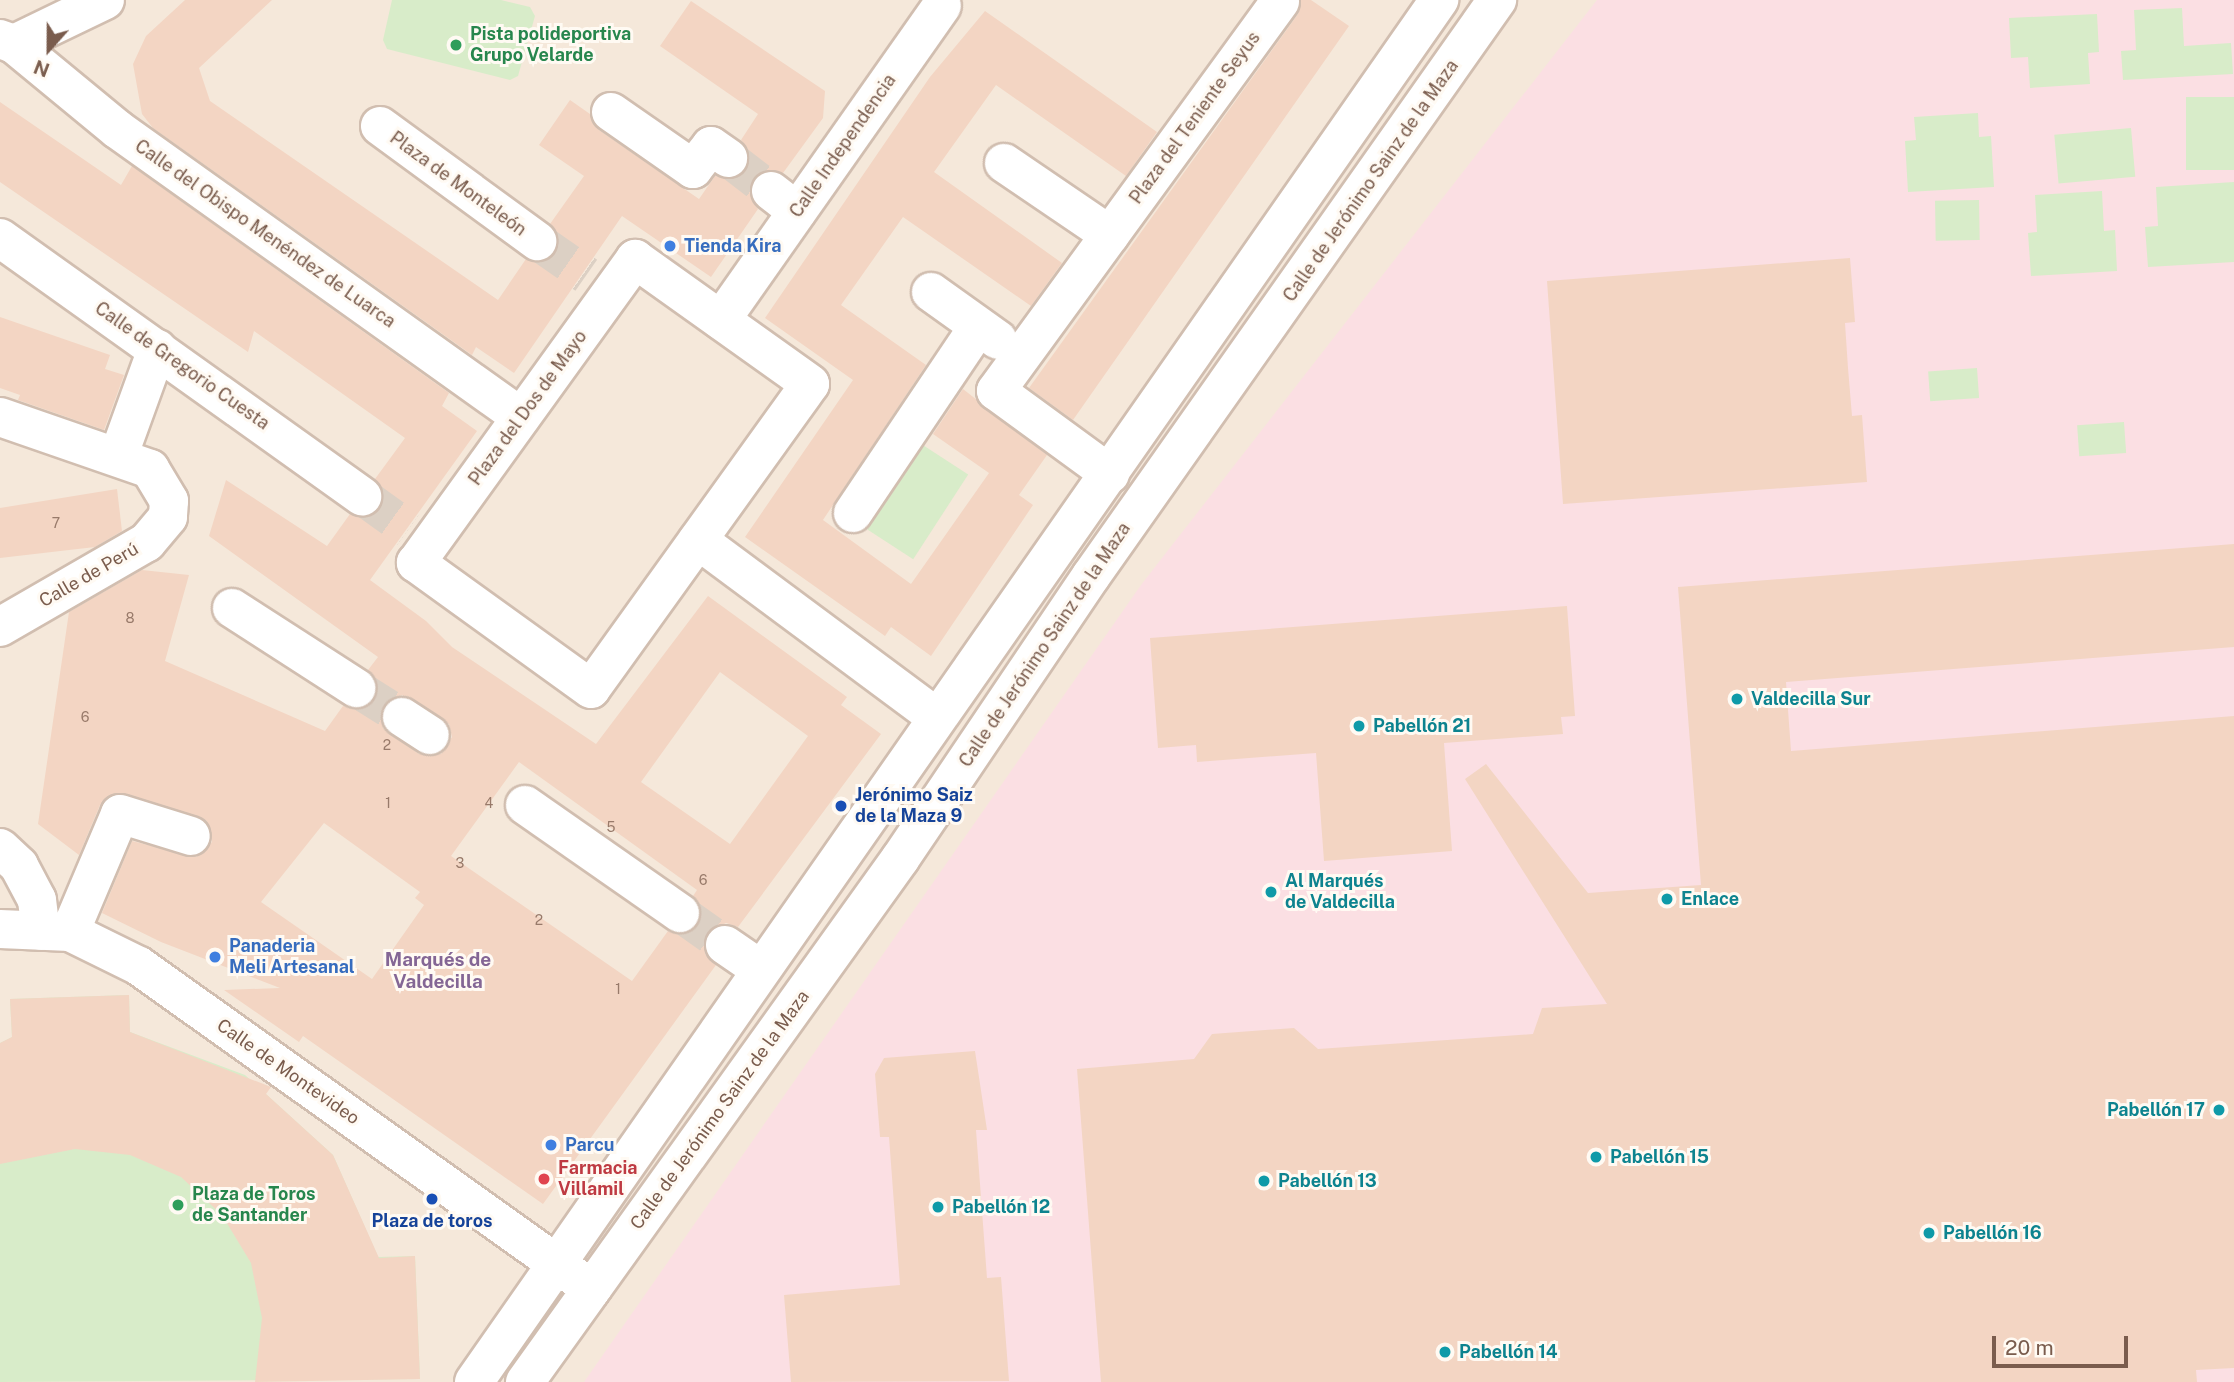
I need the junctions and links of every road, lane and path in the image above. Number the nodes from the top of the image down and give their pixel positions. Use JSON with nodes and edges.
{"nodes":[{"id":1,"x":105,"y":0,"type":"edge"},
{"id":2,"x":1440,"y":0,"type":"edge"},
{"id":3,"x":1497,"y":0,"type":"edge"},
{"id":4,"x":1280,"y":1,"type":"edge"},
{"id":5,"x":942,"y":6,"type":"dead end"},
{"id":6,"x":7,"y":42,"type":"edge"},
{"id":7,"x":611,"y":112,"type":"dead end"},
{"id":8,"x":380,"y":126,"type":"dead end"},
{"id":9,"x":728,"y":158,"type":"tunnel mouth"},
{"id":10,"x":1004,"y":163,"type":"dead end"},
{"id":11,"x":1110,"y":236,"type":"junction"},
{"id":12,"x":0,"y":238,"type":"edge"},
{"id":13,"x":537,"y":241,"type":"tunnel mouth"},
{"id":14,"x":932,"y":292,"type":"dead end"},
{"id":15,"x":721,"y":320,"type":"junction"},
{"id":16,"x":978,"y":327,"type":"junction"},
{"id":17,"x":157,"y":349,"type":"junction"},
{"id":18,"x":1021,"y":356,"type":"junction"},
{"id":19,"x":0,"y":417,"type":"edge"},
{"id":20,"x":521,"y":418,"type":"junction"},
{"id":21,"x":118,"y":457,"type":"junction"},
{"id":22,"x":1110,"y":474,"type":"junction"},
{"id":23,"x":362,"y":496,"type":"tunnel mouth"},
{"id":24,"x":853,"y":513,"type":"dead end"},
{"id":25,"x":698,"y":540,"type":"junction"},
{"id":26,"x":232,"y":608,"type":"dead end"},
{"id":27,"x":0,"y":627,"type":"edge"},
{"id":28,"x":356,"y":688,"type":"tunnel mouth"},
{"id":29,"x":936,"y":717,"type":"junction"},
{"id":30,"x":525,"y":805,"type":"dead end"},
{"id":31,"x":191,"y":835,"type":"dead end"},
{"id":32,"x":0,"y":848,"type":"edge"},
{"id":33,"x":680,"y":913,"type":"tunnel mouth"},
{"id":34,"x":0,"y":929,"type":"edge"},
{"id":35,"x":55,"y":932,"type":"junction"},
{"id":36,"x":725,"y":945,"type":"tunnel mouth"},
{"id":37,"x":760,"y":969,"type":"junction"},
{"id":38,"x":556,"y":1262,"type":"junction"},
{"id":39,"x":592,"y":1289,"type":"junction"},
{"id":40,"x":474,"y":1382,"type":"edge"},
{"id":41,"x":525,"y":1382,"type":"edge"}],
"edges":[{"from":1,"to":6,"type":"street","name":"Calle del Obispo Menéndez de Luarca"},
{"from":2,"to":22,"type":"street"},
{"from":3,"to":39,"type":"street","name":"Calle de Jerónimo Sainz de la Maza"},
{"from":4,"to":11,"type":"street","name":"Plaza del Teniente Seyus"},
{"from":5,"to":15,"type":"street","name":"Calle Independencia"},
{"from":6,"to":20,"type":"street","name":"Calle del Obispo Menéndez de Luarca"},
{"from":7,"to":9,"type":"street"},
{"from":8,"to":13,"type":"street","name":"Plaza de Monteleón"},
{"from":10,"to":11,"type":"street"},
{"from":11,"to":18,"type":"street","name":"Plaza del Teniente Seyus"},
{"from":12,"to":17,"type":"street","name":"Calle de Gregorio Cuesta"},
{"from":14,"to":16,"type":"street"},
{"from":15,"to":20,"type":"street","name":"Plaza del Dos de Mayo"},
{"from":15,"to":25,"type":"street","name":"Plaza del Dos de Mayo"},
{"from":16,"to":18,"type":"street"},
{"from":16,"to":24,"type":"street"},
{"from":17,"to":21,"type":"street"},
{"from":17,"to":23,"type":"street","name":"Calle de Gregorio Cuesta"},
{"from":18,"to":22,"type":"street","name":"Plaza del Teniente Seyus"},
{"from":19,"to":21,"type":"street","name":"Calle de Perú"},
{"from":20,"to":25,"type":"street","name":"Plaza del Dos de Mayo"},
{"from":21,"to":27,"type":"street","name":"Calle de Perú"},
{"from":22,"to":29,"type":"street"},
{"from":25,"to":29,"type":"street"},
{"from":26,"to":28,"type":"street"},
{"from":29,"to":37,"type":"street"},
{"from":30,"to":33,"type":"street"},
{"from":31,"to":35,"type":"street"},
{"from":32,"to":35,"type":"street"},
{"from":34,"to":35,"type":"street","name":"Calle de Montevideo"},
{"from":35,"to":38,"type":"street","name":"Calle de Montevideo"},
{"from":36,"to":37,"type":"street"},
{"from":37,"to":38,"type":"street"},
{"from":38,"to":39,"type":"street"},
{"from":38,"to":40,"type":"street"},
{"from":39,"to":41,"type":"street","name":"Calle de Jerónimo Sainz de la Maza"}]}
